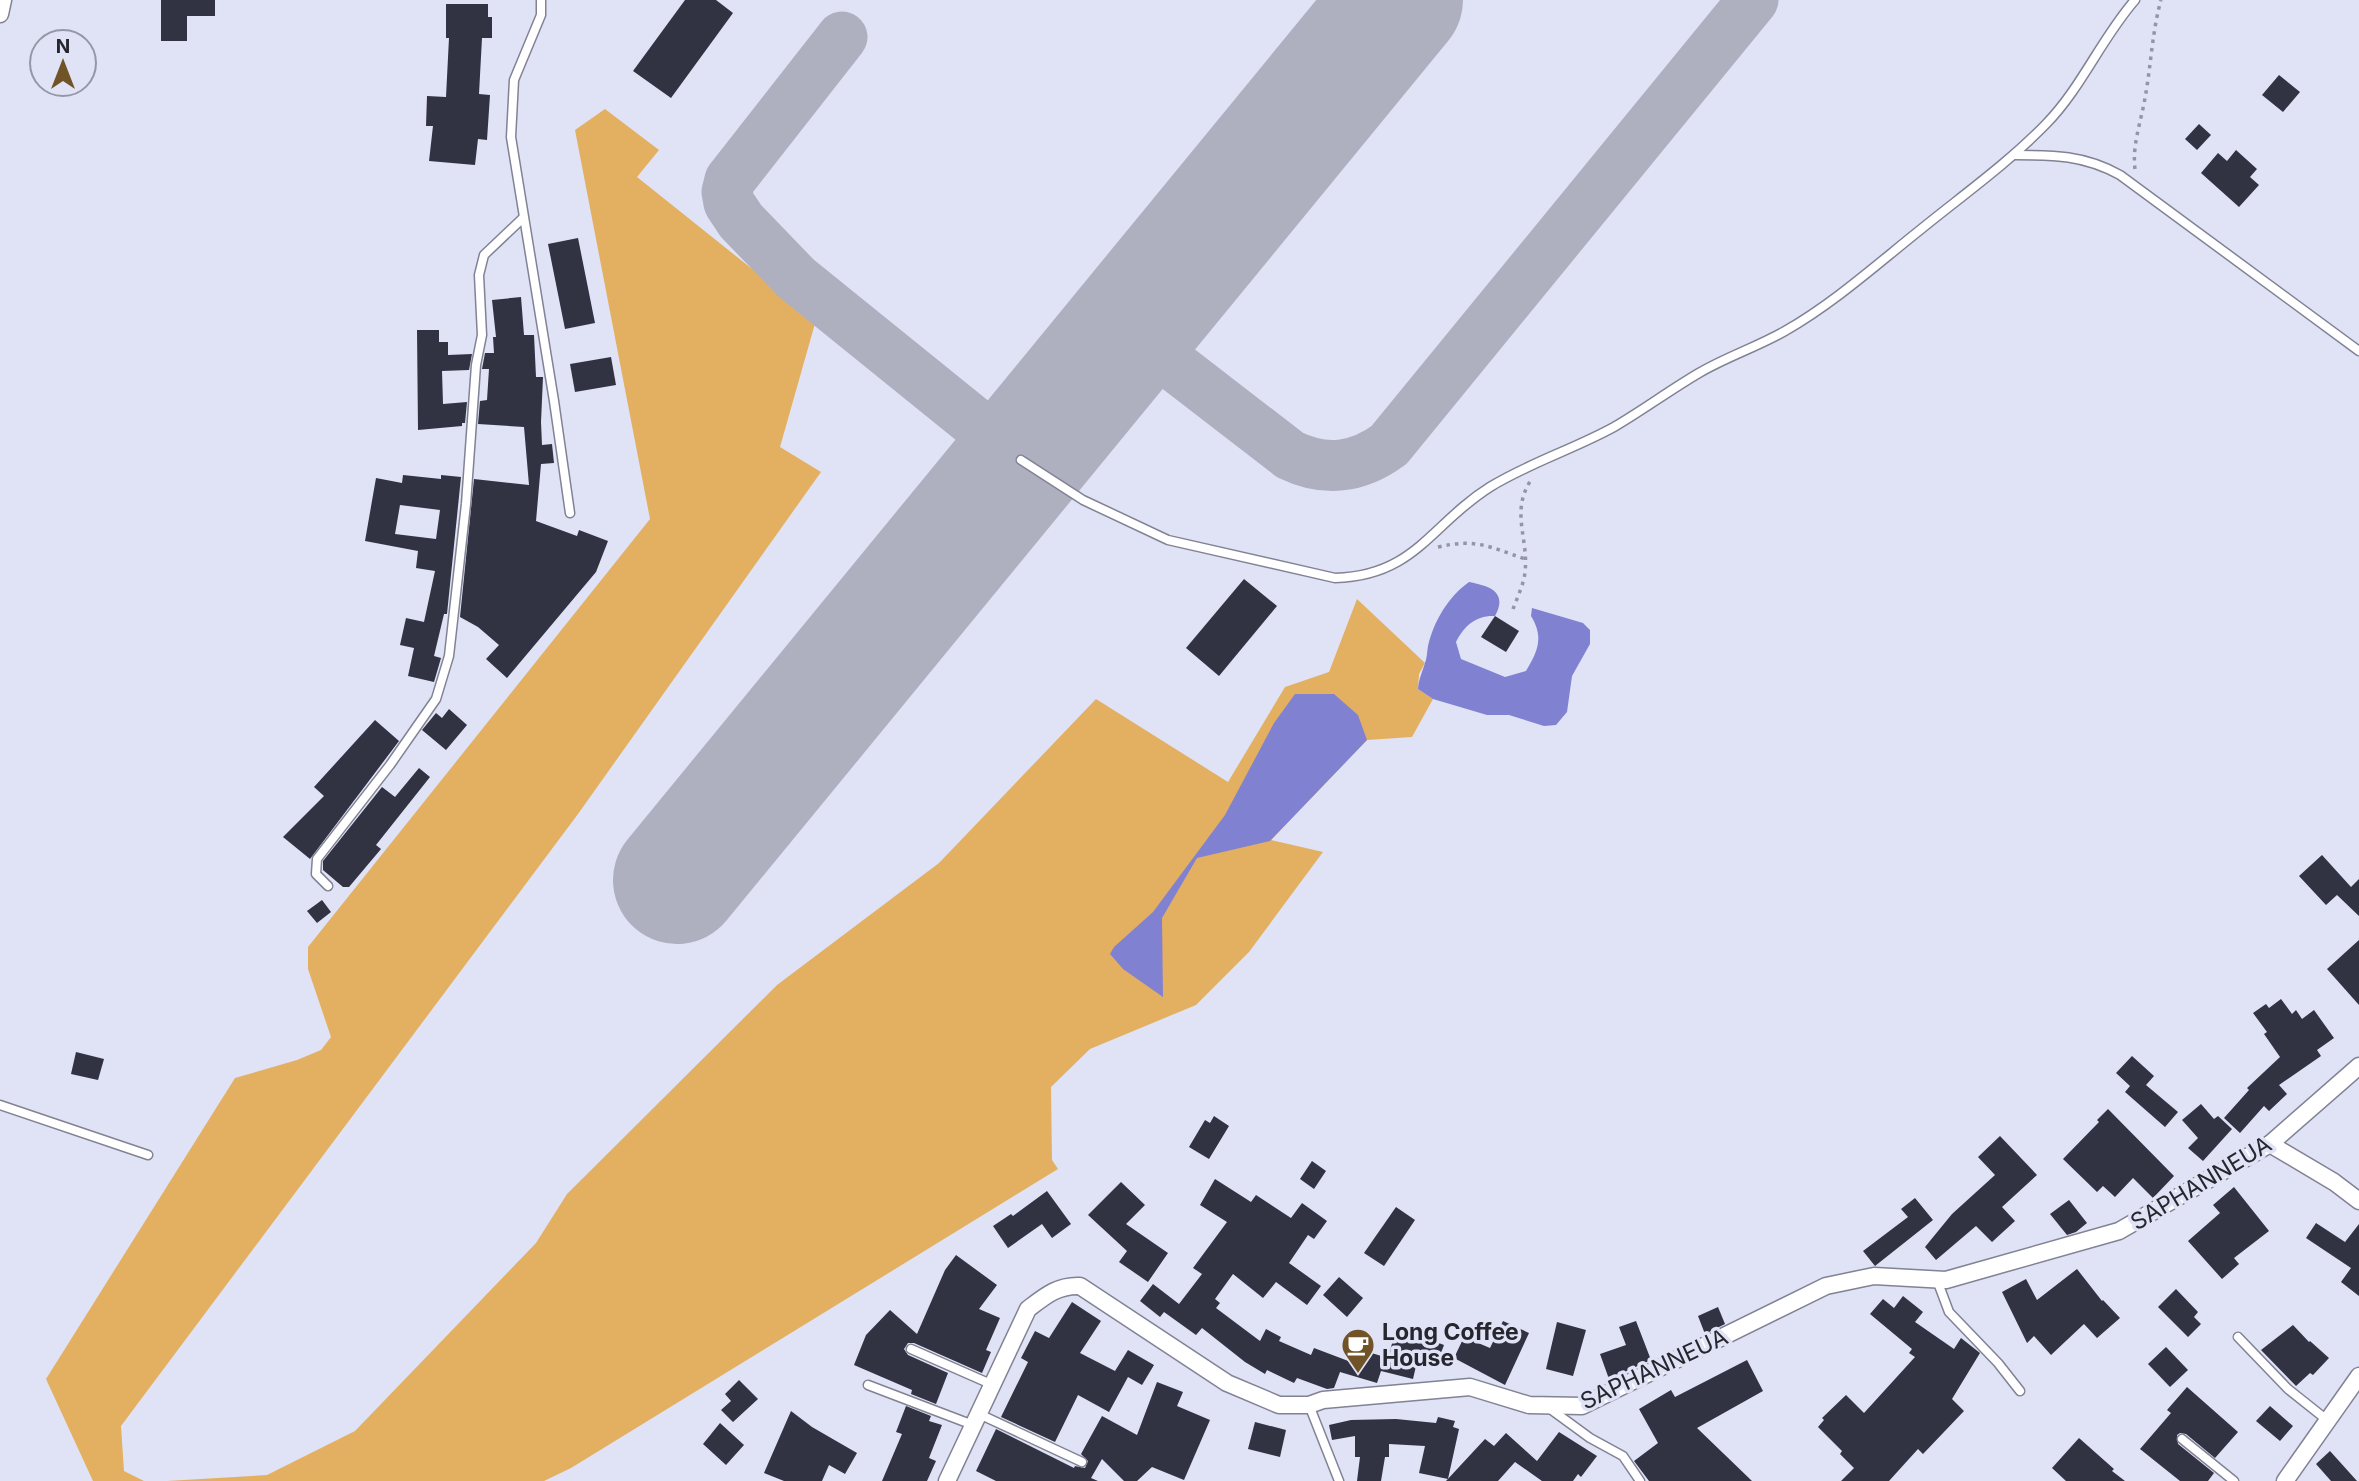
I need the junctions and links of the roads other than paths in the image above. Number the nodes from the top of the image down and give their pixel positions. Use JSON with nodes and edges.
{"nodes":[{"id":1,"x":3,"y":0,"type":"edge"},
{"id":2,"x":541,"y":0,"type":"edge"},
{"id":3,"x":2135,"y":0,"type":"edge"},
{"id":4,"x":0,"y":14,"type":"edge"},
{"id":5,"x":2014,"y":155,"type":"junction"},
{"id":6,"x":523,"y":218,"type":"junction"},
{"id":7,"x":2359,"y":351,"type":"edge"},
{"id":8,"x":1021,"y":460,"type":"dead end"},
{"id":9,"x":570,"y":513,"type":"dead end"},
{"id":10,"x":328,"y":886,"type":"dead end"},
{"id":11,"x":2359,"y":1066,"type":"edge"},
{"id":12,"x":0,"y":1105,"type":"edge"},
{"id":13,"x":2270,"y":1144,"type":"junction"},
{"id":14,"x":148,"y":1154,"type":"dead end"},
{"id":15,"x":2359,"y":1201,"type":"edge"},
{"id":16,"x":1937,"y":1280,"type":"junction"},
{"id":17,"x":2238,"y":1337,"type":"dead end"},
{"id":18,"x":911,"y":1349,"type":"dead end"},
{"id":19,"x":2359,"y":1376,"type":"edge"},
{"id":20,"x":868,"y":1385,"type":"dead end"},
{"id":21,"x":992,"y":1385,"type":"junction"},
{"id":22,"x":2020,"y":1391,"type":"dead end"},
{"id":23,"x":1309,"y":1405,"type":"junction"},
{"id":24,"x":1547,"y":1406,"type":"junction"},
{"id":25,"x":976,"y":1420,"type":"junction"},
{"id":26,"x":2327,"y":1420,"type":"junction"},
{"id":27,"x":2182,"y":1439,"type":"dead end"},
{"id":28,"x":1082,"y":1462,"type":"dead end"},
{"id":29,"x":947,"y":1481,"type":"edge"},
{"id":30,"x":1339,"y":1481,"type":"edge"},
{"id":31,"x":1640,"y":1481,"type":"edge"},
{"id":32,"x":2234,"y":1481,"type":"edge"},
{"id":33,"x":2285,"y":1481,"type":"edge"}],
"edges":[{"from":1,"to":4,"type":"street"},
{"from":2,"to":6,"type":"lane"},
{"from":3,"to":5,"type":"lane"},
{"from":5,"to":7,"type":"lane"},
{"from":5,"to":8,"type":"lane"},
{"from":6,"to":9,"type":"lane"},
{"from":6,"to":10,"type":"lane"},
{"from":11,"to":13,"type":"street","name":"SAPHANNEUA"},
{"from":12,"to":14,"type":"lane"},
{"from":13,"to":15,"type":"street"},
{"from":13,"to":16,"type":"street","name":"SAPHANNEUA"},
{"from":16,"to":22,"type":"lane"},
{"from":16,"to":24,"type":"street","name":"SAPHANNEUA"},
{"from":17,"to":26,"type":"lane"},
{"from":18,"to":21,"type":"lane"},
{"from":19,"to":26,"type":"street"},
{"from":20,"to":25,"type":"lane"},
{"from":21,"to":23,"type":"street","name":"SAPHANNEUA"},
{"from":21,"to":25,"type":"street","name":"SAPHANNEUA"},
{"from":23,"to":24,"type":"street","name":"SAPHANNEUA"},
{"from":23,"to":30,"type":"lane"},
{"from":24,"to":31,"type":"lane"},
{"from":25,"to":28,"type":"lane"},
{"from":25,"to":29,"type":"street","name":"SAPHANNEUA"},
{"from":26,"to":33,"type":"street"},
{"from":27,"to":32,"type":"lane"}]}
